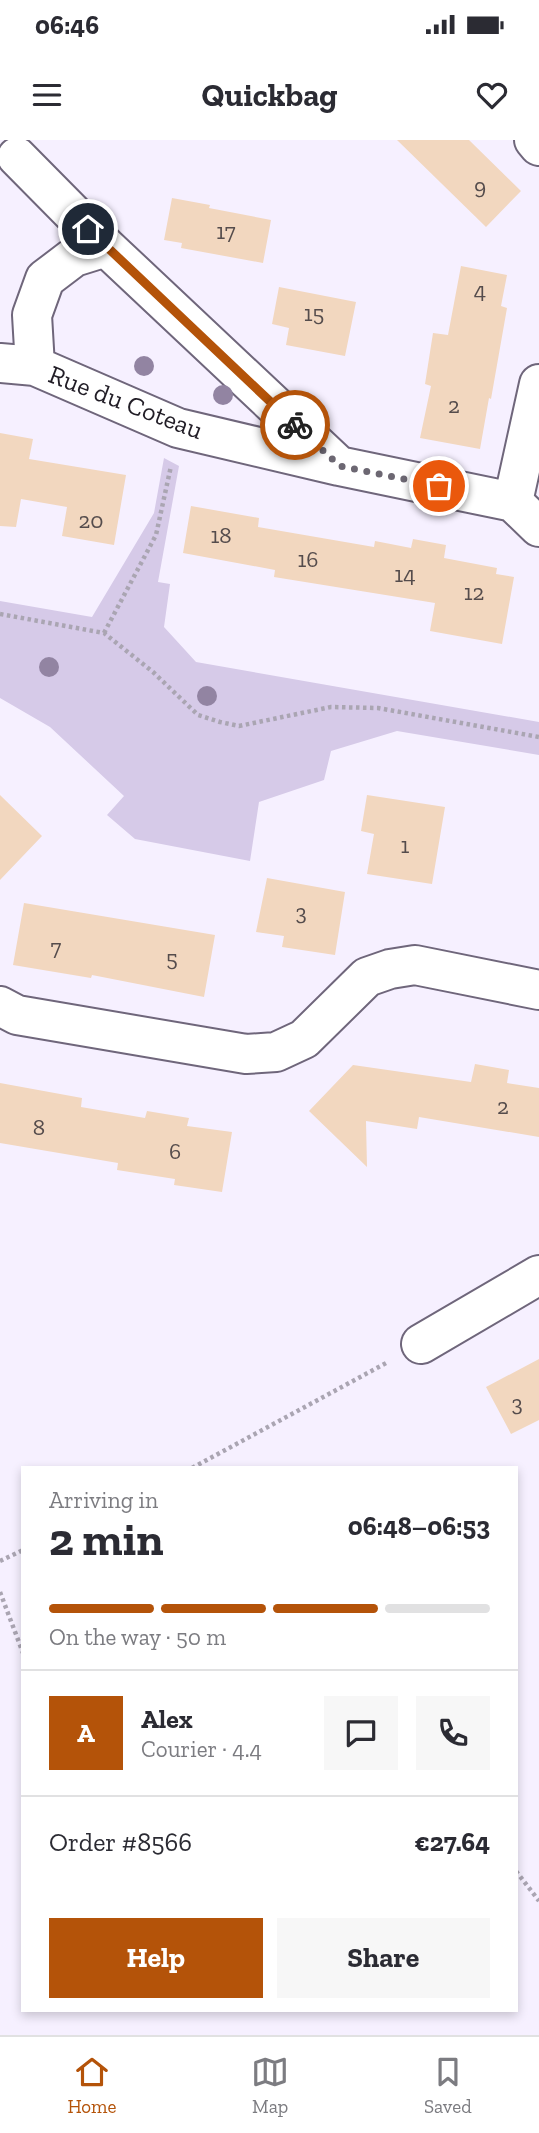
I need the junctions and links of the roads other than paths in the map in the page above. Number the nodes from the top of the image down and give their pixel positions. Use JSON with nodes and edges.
{"nodes":[{"id":1,"x":534,"y":140,"type":"edge"},
{"id":2,"x":539,"y":146,"type":"edge"},
{"id":3,"x":16,"y":162,"type":"edge"},
{"id":4,"x":106,"y":247,"type":"junction"},
{"id":5,"x":18,"y":365,"type":"edge"},
{"id":6,"x":539,"y":384,"type":"edge"},
{"id":7,"x":340,"y":466,"type":"junction"},
{"id":8,"x":526,"y":514,"type":"edge"},
{"id":9,"x":539,"y":990,"type":"edge"},
{"id":10,"x":0,"y":1006,"type":"edge"},
{"id":11,"x":539,"y":1275,"type":"edge"},
{"id":12,"x":421,"y":1344,"type":"road end"}],
"edges":[{"from":1,"to":2,"type":"street"},
{"from":3,"to":4,"type":"street"},
{"from":4,"to":5,"type":"street","name":"Rue du Coteau"},
{"from":4,"to":7,"type":"street"},
{"from":5,"to":7,"type":"street","name":"Rue du Coteau"},
{"from":6,"to":8,"type":"street"},
{"from":7,"to":8,"type":"street","name":"Rue du Coteau"},
{"from":9,"to":10,"type":"street"},
{"from":11,"to":12,"type":"street"}]}
